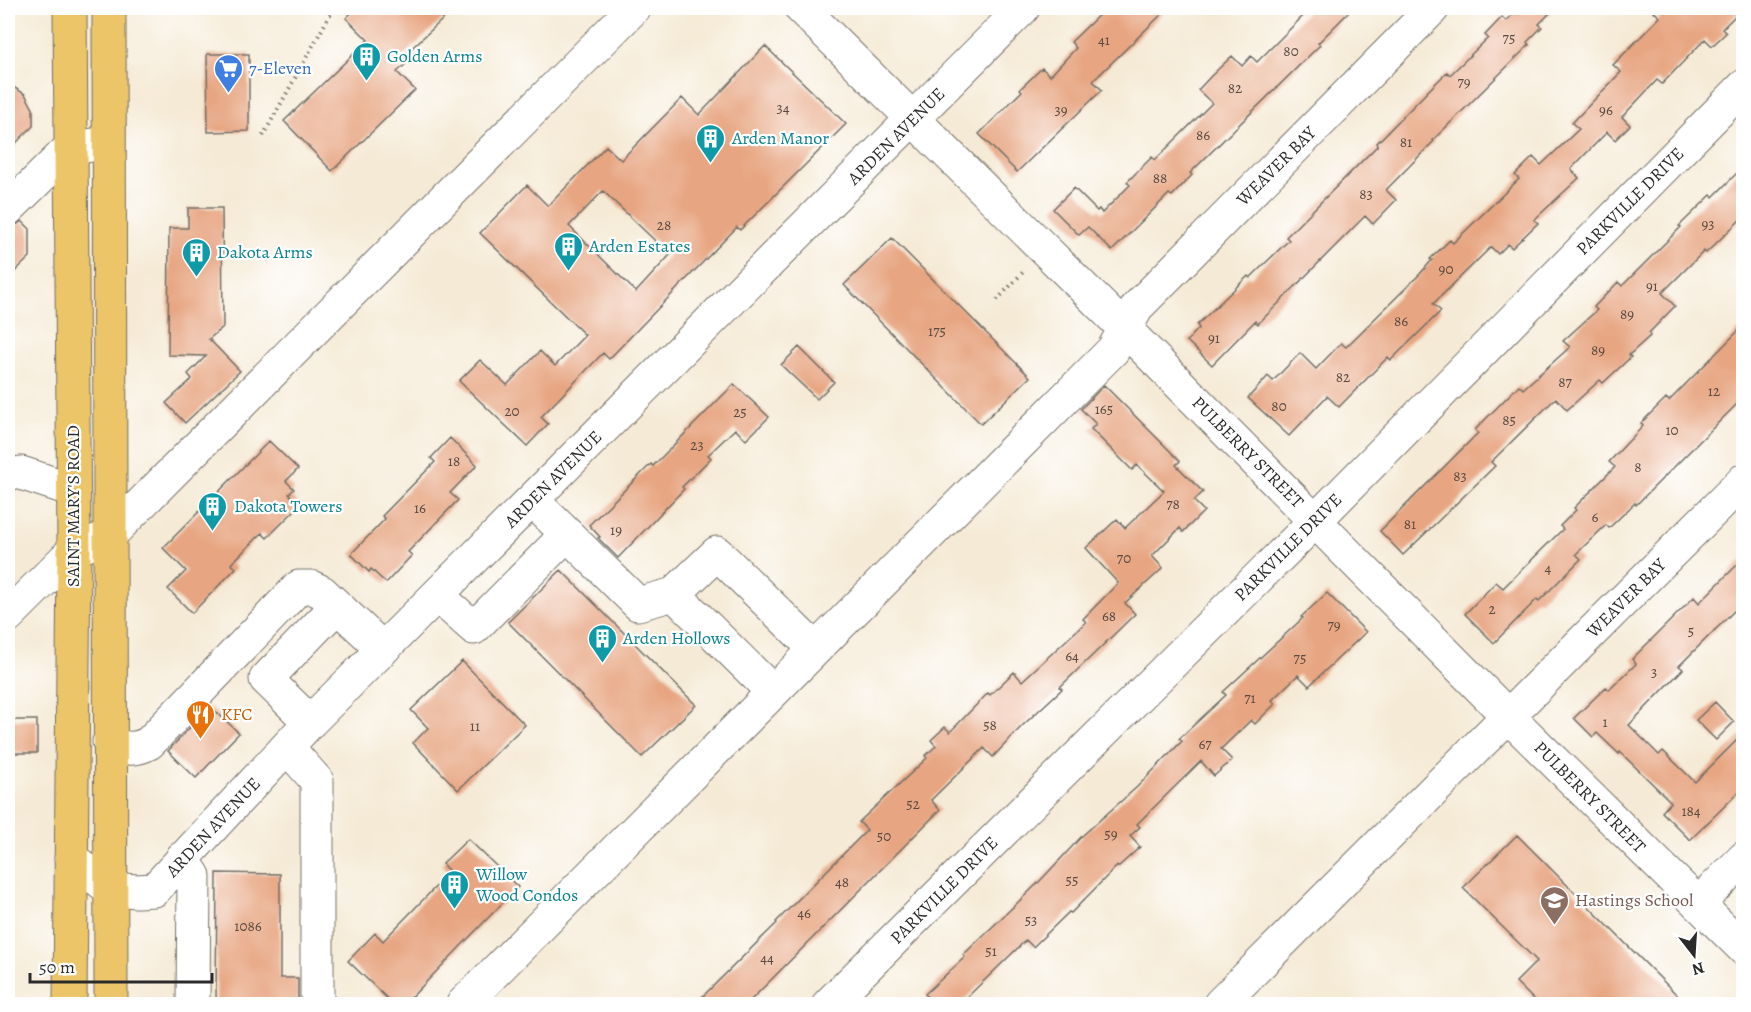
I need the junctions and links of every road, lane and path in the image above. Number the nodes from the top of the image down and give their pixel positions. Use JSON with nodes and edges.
{"nodes":[{"id":1,"x":326,"y":8,"type":"edge"},
{"id":2,"x":634,"y":8,"type":"edge"},
{"id":3,"x":801,"y":8,"type":"edge"},
{"id":4,"x":1023,"y":8,"type":"edge"},
{"id":5,"x":1432,"y":8,"type":"edge"},
{"id":6,"x":113,"y":12,"type":"edge"},
{"id":7,"x":70,"y":18,"type":"edge"},
{"id":8,"x":1743,"y":86,"type":"edge"},
{"id":9,"x":912,"y":120,"type":"junction"},
{"id":10,"x":263,"y":136,"type":"dead end"},
{"id":11,"x":108,"y":142,"type":"junction"},
{"id":12,"x":70,"y":148,"type":"junction"},
{"id":13,"x":8,"y":209,"type":"edge"},
{"id":14,"x":1028,"y":267,"type":"dead end"},
{"id":15,"x":997,"y":300,"type":"dead end"},
{"id":16,"x":1125,"y":329,"type":"junction"},
{"id":17,"x":21,"y":473,"type":"dead end"},
{"id":18,"x":1743,"y":480,"type":"edge"},
{"id":19,"x":73,"y":490,"type":"junction"},
{"id":20,"x":532,"y":500,"type":"junction"},
{"id":21,"x":1316,"y":520,"type":"junction"},
{"id":22,"x":567,"y":534,"type":"junction"},
{"id":23,"x":109,"y":536,"type":"junction"},
{"id":24,"x":74,"y":550,"type":"junction"},
{"id":25,"x":674,"y":594,"type":"junction"},
{"id":26,"x":437,"y":595,"type":"junction"},
{"id":27,"x":329,"y":599,"type":"junction"},
{"id":28,"x":8,"y":616,"type":"edge"},
{"id":29,"x":383,"y":649,"type":"junction"},
{"id":30,"x":815,"y":650,"type":"junction"},
{"id":31,"x":773,"y":692,"type":"junction"},
{"id":32,"x":1509,"y":717,"type":"junction"},
{"id":33,"x":310,"y":722,"type":"junction"},
{"id":34,"x":109,"y":742,"type":"junction"},
{"id":35,"x":287,"y":747,"type":"junction"},
{"id":36,"x":71,"y":858,"type":"junction"},
{"id":37,"x":182,"y":858,"type":"junction"},
{"id":38,"x":1743,"y":858,"type":"edge"},
{"id":39,"x":110,"y":889,"type":"junction"},
{"id":40,"x":1698,"y":904,"type":"junction"},
{"id":41,"x":1743,"y":949,"type":"edge"},
{"id":42,"x":70,"y":1005,"type":"edge"},
{"id":43,"x":111,"y":1005,"type":"edge"},
{"id":44,"x":193,"y":1005,"type":"edge"},
{"id":45,"x":317,"y":1005,"type":"edge"},
{"id":46,"x":463,"y":1005,"type":"edge"},
{"id":47,"x":829,"y":1005,"type":"edge"},
{"id":48,"x":1220,"y":1005,"type":"edge"}],
"edges":[{"from":1,"to":10,"type":"path"},
{"from":2,"to":23,"type":"street"},
{"from":3,"to":9,"type":"street","name":"PULBERRY STREET"},
{"from":4,"to":9,"type":"street","name":"ARDEN AVENUE"},
{"from":5,"to":16,"type":"street","name":"WEAVER BAY"},
{"from":6,"to":7,"type":"street"},
{"from":6,"to":11,"type":"main road","name":"SAINT MARY'S ROAD"},
{"from":7,"to":12,"type":"main road","name":"SAINT MARY'S ROAD"},
{"from":8,"to":21,"type":"street","name":"PARKVILLE DRIVE"},
{"from":9,"to":16,"type":"street","name":"PULBERRY STREET"},
{"from":9,"to":20,"type":"street","name":"ARDEN AVENUE"},
{"from":11,"to":12,"type":"street"},
{"from":11,"to":23,"type":"main road","name":"SAINT MARY'S ROAD"},
{"from":12,"to":13,"type":"street"},
{"from":12,"to":19,"type":"main road","name":"SAINT MARY'S ROAD"},
{"from":14,"to":15,"type":"path"},
{"from":16,"to":21,"type":"street","name":"PULBERRY STREET"},
{"from":16,"to":30,"type":"street","name":"WEAVER BAY"},
{"from":17,"to":19,"type":"street"},
{"from":18,"to":32,"type":"street","name":"WEAVER BAY"},
{"from":19,"to":24,"type":"main road","name":"SAINT MARY'S ROAD"},
{"from":20,"to":22,"type":"street"},
{"from":20,"to":26,"type":"street","name":"ARDEN AVENUE"},
{"from":21,"to":32,"type":"street","name":"PULBERRY STREET"},
{"from":21,"to":47,"type":"street","name":"PARKVILLE DRIVE"},
{"from":22,"to":25,"type":"street"},
{"from":22,"to":26,"type":"street"},
{"from":23,"to":24,"type":"street"},
{"from":23,"to":34,"type":"main road","name":"SAINT MARY'S ROAD"},
{"from":24,"to":28,"type":"street"},
{"from":24,"to":36,"type":"main road","name":"SAINT MARY'S ROAD"},
{"from":25,"to":30,"type":"street"},
{"from":25,"to":31,"type":"street"},
{"from":26,"to":29,"type":"street","name":"ARDEN AVENUE"},
{"from":27,"to":29,"type":"street"},
{"from":27,"to":33,"type":"street"},
{"from":27,"to":34,"type":"street"},
{"from":29,"to":33,"type":"street","name":"ARDEN AVENUE"},
{"from":30,"to":31,"type":"street","name":"WEAVER BAY"},
{"from":31,"to":46,"type":"street","name":"WEAVER BAY"},
{"from":32,"to":40,"type":"street","name":"PULBERRY STREET"},
{"from":32,"to":48,"type":"street","name":"WEAVER BAY"},
{"from":33,"to":35,"type":"street","name":"ARDEN AVENUE"},
{"from":34,"to":39,"type":"main road","name":"SAINT MARY'S ROAD"},
{"from":35,"to":37,"type":"street","name":"ARDEN AVENUE"},
{"from":35,"to":45,"type":"street"},
{"from":36,"to":39,"type":"street"},
{"from":36,"to":42,"type":"main road","name":"SAINT MARY'S ROAD"},
{"from":37,"to":39,"type":"street","name":"ARDEN AVENUE"},
{"from":37,"to":44,"type":"street"},
{"from":38,"to":40,"type":"street"},
{"from":39,"to":43,"type":"main road","name":"SAINT MARY'S ROAD"},
{"from":40,"to":41,"type":"street","name":"PULBERRY STREET"}]}
